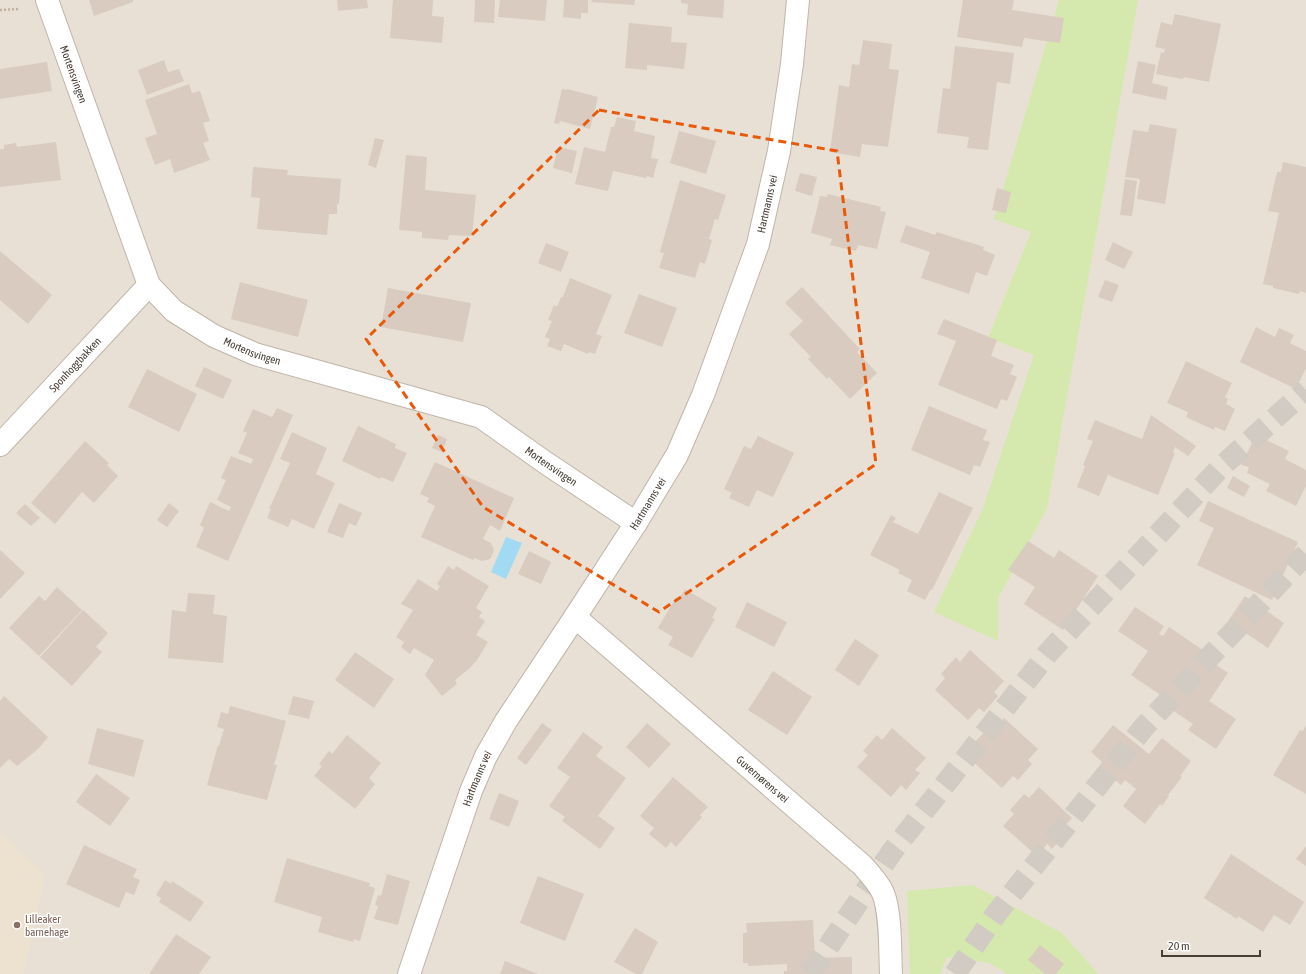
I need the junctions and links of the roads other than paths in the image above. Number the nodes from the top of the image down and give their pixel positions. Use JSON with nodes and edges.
{"nodes":[{"id":1,"x":47,"y":0,"type":"edge"},
{"id":2,"x":798,"y":0,"type":"edge"},
{"id":3,"x":149,"y":285,"type":"junction"},
{"id":4,"x":0,"y":444,"type":"edge"},
{"id":5,"x":636,"y":523,"type":"junction"},
{"id":6,"x":575,"y":617,"type":"junction"},
{"id":7,"x":409,"y":974,"type":"edge"},
{"id":8,"x":891,"y":974,"type":"edge"}],
"edges":[{"from":1,"to":3,"type":"street","name":"Mortensvingen"},
{"from":2,"to":5,"type":"street","name":"Hartmanns vei"},
{"from":3,"to":4,"type":"street","name":"Sponhoggbakken"},
{"from":3,"to":5,"type":"street","name":"Mortensvingen"},
{"from":5,"to":6,"type":"street","name":"Hartmanns vei"},
{"from":6,"to":7,"type":"street","name":"Hartmanns vei"},
{"from":6,"to":8,"type":"street","name":"Guvernørens vei"}]}
